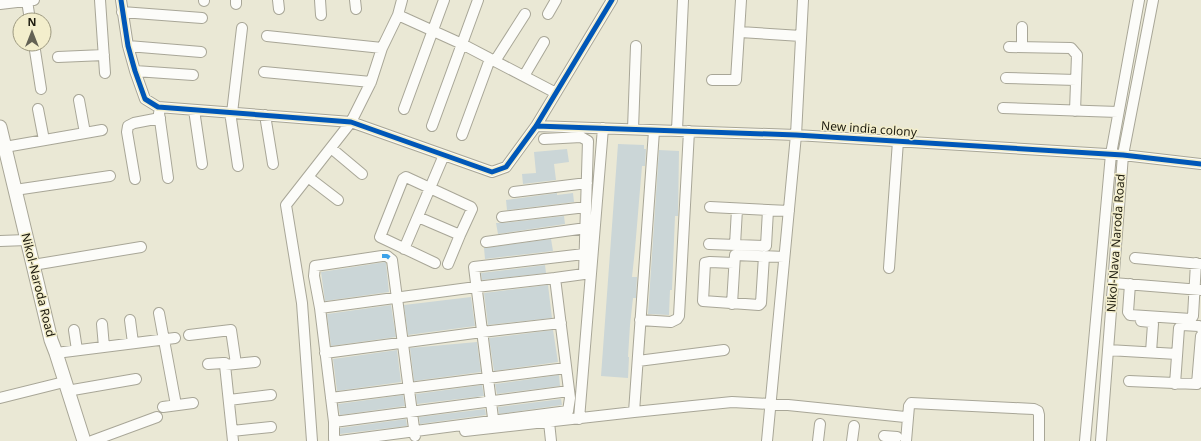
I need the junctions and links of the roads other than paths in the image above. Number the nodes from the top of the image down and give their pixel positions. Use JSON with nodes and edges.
{"nodes":[{"id":1,"x":100,"y":0,"type":"edge"},
{"id":2,"x":121,"y":0,"type":"edge"},
{"id":3,"x":320,"y":0,"type":"edge"},
{"id":4,"x":402,"y":0,"type":"edge"},
{"id":5,"x":444,"y":0,"type":"edge"},
{"id":6,"x":478,"y":0,"type":"edge"},
{"id":7,"x":556,"y":0,"type":"edge"},
{"id":8,"x":612,"y":0,"type":"edge"},
{"id":9,"x":683,"y":0,"type":"edge"},
{"id":10,"x":741,"y":0,"type":"edge"},
{"id":11,"x":803,"y":0,"type":"edge"},
{"id":12,"x":1140,"y":0,"type":"edge"},
{"id":13,"x":1153,"y":0,"type":"edge"},
{"id":14,"x":26,"y":1,"type":"edge"},
{"id":15,"x":0,"y":4,"type":"edge"},
{"id":16,"x":28,"y":12,"type":"edge"},
{"id":17,"x":122,"y":12,"type":"junction"},
{"id":18,"x":525,"y":14,"type":"dead end"},
{"id":19,"x":548,"y":14,"type":"dead end"},
{"id":20,"x":321,"y":15,"type":"dead end"},
{"id":21,"x":398,"y":15,"type":"junction"},
{"id":22,"x":202,"y":18,"type":"dead end"},
{"id":23,"x":1022,"y":27,"type":"dead end"},
{"id":24,"x":242,"y":28,"type":"dead end"},
{"id":25,"x":433,"y":31,"type":"junction"},
{"id":26,"x":740,"y":32,"type":"junction"},
{"id":27,"x":267,"y":36,"type":"dead end"},
{"id":28,"x":801,"y":36,"type":"junction"},
{"id":29,"x":544,"y":42,"type":"dead end"},
{"id":30,"x":462,"y":44,"type":"junction"},
{"id":31,"x":128,"y":46,"type":"junction"},
{"id":32,"x":636,"y":46,"type":"dead end"},
{"id":33,"x":1022,"y":47,"type":"junction"},
{"id":34,"x":382,"y":48,"type":"junction"},
{"id":35,"x":1009,"y":48,"type":"dead end"},
{"id":36,"x":35,"y":52,"type":"edge"},
{"id":37,"x":201,"y":52,"type":"dead end"},
{"id":38,"x":104,"y":55,"type":"junction"},
{"id":39,"x":58,"y":57,"type":"dead end"},
{"id":40,"x":493,"y":60,"type":"junction"},
{"id":41,"x":135,"y":71,"type":"junction"},
{"id":42,"x":264,"y":72,"type":"dead end"},
{"id":43,"x":105,"y":73,"type":"dead end"},
{"id":44,"x":193,"y":75,"type":"dead end"},
{"id":45,"x":524,"y":76,"type":"junction"},
{"id":46,"x":1006,"y":78,"type":"dead end"},
{"id":47,"x":712,"y":80,"type":"dead end"},
{"id":48,"x":1076,"y":80,"type":"junction"},
{"id":49,"x":371,"y":82,"type":"junction"},
{"id":50,"x":41,"y":89,"type":"dead end"},
{"id":51,"x":556,"y":93,"type":"junction"},
{"id":52,"x":79,"y":100,"type":"dead end"},
{"id":53,"x":158,"y":107,"type":"junction"},
{"id":54,"x":1003,"y":108,"type":"dead end"},
{"id":55,"x":38,"y":109,"type":"dead end"},
{"id":56,"x":404,"y":109,"type":"dead end"},
{"id":57,"x":194,"y":110,"type":"junction"},
{"id":58,"x":1074,"y":111,"type":"junction"},
{"id":59,"x":231,"y":112,"type":"junction"},
{"id":60,"x":1118,"y":112,"type":"junction"},
{"id":61,"x":265,"y":115,"type":"junction"},
{"id":62,"x":160,"y":118,"type":"junction"},
{"id":63,"x":351,"y":122,"type":"junction"},
{"id":64,"x":432,"y":126,"type":"dead end"},
{"id":65,"x":536,"y":126,"type":"junction"},
{"id":66,"x":0,"y":127,"type":"edge"},
{"id":67,"x":603,"y":128,"type":"junction"},
{"id":68,"x":632,"y":129,"type":"junction"},
{"id":69,"x":102,"y":130,"type":"dead end"},
{"id":70,"x":677,"y":130,"type":"junction"},
{"id":71,"x":654,"y":131,"type":"junction"},
{"id":72,"x":689,"y":131,"type":"junction"},
{"id":73,"x":85,"y":133,"type":"junction"},
{"id":74,"x":462,"y":135,"type":"dead end"},
{"id":75,"x":796,"y":135,"type":"junction"},
{"id":76,"x":544,"y":139,"type":"dead end"},
{"id":77,"x":44,"y":140,"type":"junction"},
{"id":78,"x":898,"y":141,"type":"junction"},
{"id":79,"x":5,"y":147,"type":"junction"},
{"id":80,"x":331,"y":148,"type":"junction"},
{"id":81,"x":1111,"y":154,"type":"junction"},
{"id":82,"x":444,"y":155,"type":"junction"},
{"id":83,"x":1123,"y":155,"type":"junction"},
{"id":84,"x":202,"y":164,"type":"dead end"},
{"id":85,"x":273,"y":164,"type":"dead end"},
{"id":86,"x":1201,"y":164,"type":"edge"},
{"id":87,"x":238,"y":166,"type":"dead end"},
{"id":88,"x":362,"y":174,"type":"dead end"},
{"id":89,"x":110,"y":176,"type":"dead end"},
{"id":90,"x":308,"y":177,"type":"junction"},
{"id":91,"x":168,"y":178,"type":"dead end"},
{"id":92,"x":135,"y":179,"type":"dead end"},
{"id":93,"x":587,"y":183,"type":"junction"},
{"id":94,"x":430,"y":188,"type":"junction"},
{"id":95,"x":16,"y":190,"type":"junction"},
{"id":96,"x":514,"y":192,"type":"dead end"},
{"id":97,"x":338,"y":200,"type":"dead end"},
{"id":98,"x":586,"y":207,"type":"junction"},
{"id":99,"x":710,"y":207,"type":"dead end"},
{"id":100,"x":737,"y":209,"type":"junction"},
{"id":101,"x":768,"y":210,"type":"junction"},
{"id":102,"x":789,"y":211,"type":"junction"},
{"id":103,"x":418,"y":217,"type":"junction"},
{"id":104,"x":502,"y":218,"type":"dead end"},
{"id":105,"x":586,"y":228,"type":"junction"},
{"id":106,"x":460,"y":235,"type":"junction"},
{"id":107,"x":27,"y":240,"type":"junction"},
{"id":108,"x":0,"y":241,"type":"edge"},
{"id":109,"x":486,"y":242,"type":"dead end"},
{"id":110,"x":708,"y":244,"type":"dead end"},
{"id":111,"x":735,"y":245,"type":"junction"},
{"id":112,"x":141,"y":247,"type":"dead end"},
{"id":113,"x":404,"y":250,"type":"junction"},
{"id":114,"x":584,"y":254,"type":"junction"},
{"id":115,"x":764,"y":256,"type":"junction"},
{"id":116,"x":784,"y":257,"type":"junction"},
{"id":117,"x":1135,"y":258,"type":"dead end"},
{"id":118,"x":435,"y":263,"type":"dead end"},
{"id":119,"x":734,"y":263,"type":"junction"},
{"id":120,"x":1198,"y":263,"type":"edge"},
{"id":121,"x":448,"y":264,"type":"dead end"},
{"id":122,"x":33,"y":265,"type":"junction"},
{"id":123,"x":889,"y":268,"type":"dead end"},
{"id":124,"x":555,"y":278,"type":"junction"},
{"id":125,"x":1113,"y":283,"type":"junction"},
{"id":126,"x":1130,"y":284,"type":"junction"},
{"id":127,"x":476,"y":287,"type":"junction"},
{"id":128,"x":1198,"y":290,"type":"edge"},
{"id":129,"x":397,"y":298,"type":"junction"},
{"id":130,"x":732,"y":304,"type":"junction"},
{"id":131,"x":320,"y":308,"type":"junction"},
{"id":132,"x":159,"y":313,"type":"dead end"},
{"id":133,"x":130,"y":320,"type":"dead end"},
{"id":134,"x":640,"y":320,"type":"junction"},
{"id":135,"x":1128,"y":320,"type":"dead end"},
{"id":136,"x":561,"y":323,"type":"junction"},
{"id":137,"x":102,"y":324,"type":"dead end"},
{"id":138,"x":1201,"y":328,"type":"edge"},
{"id":139,"x":74,"y":330,"type":"dead end"},
{"id":140,"x":482,"y":332,"type":"junction"},
{"id":141,"x":188,"y":335,"type":"dead end"},
{"id":142,"x":1201,"y":336,"type":"edge"},
{"id":143,"x":175,"y":338,"type":"dead end"},
{"id":144,"x":163,"y":339,"type":"junction"},
{"id":145,"x":403,"y":342,"type":"junction"},
{"id":146,"x":133,"y":343,"type":"junction"},
{"id":147,"x":104,"y":347,"type":"junction"},
{"id":148,"x":77,"y":350,"type":"junction"},
{"id":149,"x":724,"y":350,"type":"dead end"},
{"id":150,"x":1108,"y":350,"type":"junction"},
{"id":151,"x":1151,"y":352,"type":"junction"},
{"id":152,"x":56,"y":353,"type":"junction"},
{"id":153,"x":325,"y":353,"type":"junction"},
{"id":154,"x":1177,"y":354,"type":"junction"},
{"id":155,"x":638,"y":361,"type":"junction"},
{"id":156,"x":255,"y":362,"type":"dead end"},
{"id":157,"x":208,"y":364,"type":"dead end"},
{"id":158,"x":236,"y":364,"type":"junction"},
{"id":159,"x":225,"y":365,"type":"junction"},
{"id":160,"x":566,"y":368,"type":"junction"},
{"id":161,"x":488,"y":378,"type":"junction"},
{"id":162,"x":136,"y":379,"type":"dead end"},
{"id":163,"x":1129,"y":381,"type":"dead end"},
{"id":164,"x":1175,"y":384,"type":"junction"},
{"id":165,"x":66,"y":386,"type":"junction"},
{"id":166,"x":409,"y":387,"type":"junction"},
{"id":167,"x":569,"y":391,"type":"junction"},
{"id":168,"x":271,"y":395,"type":"dead end"},
{"id":169,"x":0,"y":398,"type":"edge"},
{"id":170,"x":331,"y":398,"type":"junction"},
{"id":171,"x":229,"y":400,"type":"junction"},
{"id":172,"x":491,"y":402,"type":"junction"},
{"id":173,"x":193,"y":403,"type":"dead end"},
{"id":174,"x":769,"y":404,"type":"junction"},
{"id":175,"x":176,"y":405,"type":"junction"},
{"id":176,"x":163,"y":407,"type":"dead end"},
{"id":177,"x":412,"y":411,"type":"junction"},
{"id":178,"x":634,"y":412,"type":"junction"},
{"id":179,"x":157,"y":417,"type":"dead end"},
{"id":180,"x":905,"y":417,"type":"dead end"},
{"id":181,"x":579,"y":419,"type":"junction"},
{"id":182,"x":334,"y":422,"type":"junction"},
{"id":183,"x":549,"y":422,"type":"junction"},
{"id":184,"x":493,"y":424,"type":"junction"},
{"id":185,"x":820,"y":424,"type":"dead end"},
{"id":186,"x":854,"y":426,"type":"dead end"},
{"id":187,"x":271,"y":427,"type":"dead end"},
{"id":188,"x":415,"y":434,"type":"junction"},
{"id":189,"x":232,"y":436,"type":"edge"},
{"id":190,"x":884,"y":436,"type":"edge"},
{"id":191,"x":902,"y":439,"type":"edge"},
{"id":192,"x":84,"y":441,"type":"edge"},
{"id":193,"x":92,"y":441,"type":"edge"},
{"id":194,"x":312,"y":441,"type":"edge"},
{"id":195,"x":340,"y":441,"type":"edge"},
{"id":196,"x":370,"y":441,"type":"edge"},
{"id":197,"x":551,"y":441,"type":"edge"},
{"id":198,"x":766,"y":441,"type":"edge"},
{"id":199,"x":818,"y":441,"type":"edge"},
{"id":200,"x":852,"y":441,"type":"edge"},
{"id":201,"x":1039,"y":441,"type":"edge"},
{"id":202,"x":1085,"y":441,"type":"edge"},
{"id":203,"x":1101,"y":441,"type":"edge"}],
"edges":[{"from":1,"to":38,"type":"street"},
{"from":2,"to":17,"type":"street"},
{"from":3,"to":20,"type":"street"},
{"from":4,"to":21,"type":"street"},
{"from":5,"to":25,"type":"street"},
{"from":6,"to":30,"type":"street"},
{"from":7,"to":19,"type":"street"},
{"from":8,"to":51,"type":"street"},
{"from":9,"to":70,"type":"street"},
{"from":10,"to":26,"type":"street"},
{"from":11,"to":28,"type":"street"},
{"from":12,"to":60,"type":"street"},
{"from":13,"to":83,"type":"street","name":"Nikol-Nava Naroda Road"},
{"from":14,"to":15,"type":"street"},
{"from":14,"to":16,"type":"street"},
{"from":17,"to":22,"type":"street"},
{"from":17,"to":31,"type":"street"},
{"from":18,"to":40,"type":"street"},
{"from":21,"to":25,"type":"street"},
{"from":21,"to":34,"type":"street"},
{"from":23,"to":33,"type":"street"},
{"from":24,"to":59,"type":"street"},
{"from":25,"to":30,"type":"street"},
{"from":25,"to":56,"type":"street"},
{"from":26,"to":28,"type":"street"},
{"from":26,"to":47,"type":"street"},
{"from":27,"to":34,"type":"street"},
{"from":28,"to":75,"type":"street"},
{"from":29,"to":45,"type":"street"},
{"from":30,"to":40,"type":"street"},
{"from":30,"to":64,"type":"street"},
{"from":31,"to":37,"type":"street"},
{"from":31,"to":41,"type":"street"},
{"from":32,"to":68,"type":"street"},
{"from":33,"to":35,"type":"street"},
{"from":33,"to":48,"type":"street"},
{"from":34,"to":49,"type":"street"},
{"from":36,"to":50,"type":"street"},
{"from":38,"to":39,"type":"street"},
{"from":38,"to":43,"type":"street"},
{"from":40,"to":45,"type":"street"},
{"from":40,"to":74,"type":"street"},
{"from":41,"to":44,"type":"street"},
{"from":41,"to":53,"type":"street"},
{"from":42,"to":49,"type":"street"},
{"from":45,"to":51,"type":"street"},
{"from":46,"to":48,"type":"street"},
{"from":48,"to":58,"type":"street"},
{"from":49,"to":63,"type":"street"},
{"from":51,"to":65,"type":"street"},
{"from":52,"to":73,"type":"street"},
{"from":53,"to":57,"type":"street"},
{"from":53,"to":62,"type":"street"},
{"from":54,"to":58,"type":"street"},
{"from":55,"to":77,"type":"street"},
{"from":57,"to":59,"type":"street"},
{"from":57,"to":84,"type":"street"},
{"from":58,"to":60,"type":"street"},
{"from":59,"to":61,"type":"street"},
{"from":59,"to":87,"type":"street"},
{"from":60,"to":81,"type":"street"},
{"from":61,"to":63,"type":"street"},
{"from":61,"to":85,"type":"street"},
{"from":62,"to":91,"type":"street"},
{"from":62,"to":92,"type":"street"},
{"from":63,"to":80,"type":"street"},
{"from":63,"to":82,"type":"street"},
{"from":65,"to":67,"type":"street","name":"New india colony"},
{"from":65,"to":82,"type":"street"},
{"from":66,"to":79,"type":"main road","name":"Nikol-Naroda Road"},
{"from":67,"to":68,"type":"street","name":"New india colony"},
{"from":67,"to":181,"type":"street"},
{"from":68,"to":71,"type":"street","name":"New india colony"},
{"from":69,"to":73,"type":"street"},
{"from":70,"to":71,"type":"street","name":"New india colony"},
{"from":70,"to":72,"type":"street","name":"New india colony"},
{"from":71,"to":134,"type":"street"},
{"from":72,"to":75,"type":"street","name":"New india colony"},
{"from":72,"to":134,"type":"street"},
{"from":73,"to":77,"type":"street"},
{"from":75,"to":78,"type":"street","name":"New india colony"},
{"from":75,"to":102,"type":"street"},
{"from":76,"to":93,"type":"street"},
{"from":77,"to":79,"type":"street"},
{"from":78,"to":81,"type":"street","name":"New india colony"},
{"from":78,"to":123,"type":"street"},
{"from":79,"to":95,"type":"main road","name":"Nikol-Naroda Road"},
{"from":80,"to":88,"type":"street"},
{"from":80,"to":90,"type":"street"},
{"from":81,"to":83,"type":"street","name":"New india colony"},
{"from":81,"to":202,"type":"street"},
{"from":82,"to":94,"type":"street"},
{"from":83,"to":86,"type":"street","name":"New india colony"},
{"from":83,"to":125,"type":"street","name":"Nikol-Nava Naroda Road"},
{"from":89,"to":95,"type":"street"},
{"from":90,"to":97,"type":"street"},
{"from":90,"to":194,"type":"street"},
{"from":93,"to":96,"type":"street"},
{"from":93,"to":98,"type":"street"},
{"from":94,"to":103,"type":"street"},
{"from":94,"to":106,"type":"street"},
{"from":94,"to":113,"type":"street"},
{"from":95,"to":107,"type":"main road","name":"Nikol-Naroda Road"},
{"from":98,"to":104,"type":"street"},
{"from":98,"to":105,"type":"street"},
{"from":99,"to":100,"type":"street"},
{"from":100,"to":101,"type":"street"},
{"from":100,"to":111,"type":"street"},
{"from":101,"to":102,"type":"street"},
{"from":101,"to":111,"type":"street"},
{"from":102,"to":116,"type":"street"},
{"from":103,"to":106,"type":"street"},
{"from":103,"to":113,"type":"street"},
{"from":105,"to":109,"type":"street"},
{"from":105,"to":114,"type":"street"},
{"from":106,"to":121,"type":"street"},
{"from":107,"to":108,"type":"street"},
{"from":107,"to":122,"type":"main road","name":"Nikol-Naroda Road"},
{"from":110,"to":111,"type":"street"},
{"from":112,"to":122,"type":"street"},
{"from":113,"to":118,"type":"street"},
{"from":114,"to":124,"type":"street"},
{"from":114,"to":127,"type":"street"},
{"from":115,"to":116,"type":"street"},
{"from":115,"to":119,"type":"street"},
{"from":115,"to":130,"type":"street"},
{"from":116,"to":174,"type":"street"},
{"from":117,"to":120,"type":"street"},
{"from":119,"to":130,"type":"street"},
{"from":119,"to":130,"type":"street"},
{"from":120,"to":128,"type":"street"},
{"from":122,"to":152,"type":"main road","name":"Nikol-Naroda Road"},
{"from":124,"to":127,"type":"street"},
{"from":124,"to":136,"type":"street"},
{"from":125,"to":126,"type":"street"},
{"from":125,"to":150,"type":"street","name":"Nikol-Nava Naroda Road"},
{"from":126,"to":128,"type":"street"},
{"from":126,"to":128,"type":"street"},
{"from":127,"to":129,"type":"street"},
{"from":127,"to":140,"type":"street"},
{"from":129,"to":131,"type":"street"},
{"from":129,"to":131,"type":"street"},
{"from":129,"to":145,"type":"street"},
{"from":131,"to":153,"type":"street"},
{"from":132,"to":144,"type":"street"},
{"from":133,"to":146,"type":"street"},
{"from":134,"to":155,"type":"street"},
{"from":135,"to":151,"type":"street"},
{"from":136,"to":140,"type":"street"},
{"from":136,"to":160,"type":"street"},
{"from":137,"to":147,"type":"street"},
{"from":138,"to":154,"type":"street"},
{"from":139,"to":148,"type":"street"},
{"from":140,"to":145,"type":"street"},
{"from":140,"to":161,"type":"street"},
{"from":141,"to":158,"type":"street"},
{"from":142,"to":164,"type":"street"},
{"from":143,"to":144,"type":"street"},
{"from":144,"to":146,"type":"street"},
{"from":144,"to":175,"type":"street"},
{"from":145,"to":153,"type":"street"},
{"from":145,"to":166,"type":"street"},
{"from":146,"to":147,"type":"street"},
{"from":147,"to":148,"type":"street"},
{"from":148,"to":152,"type":"street"},
{"from":149,"to":155,"type":"street"},
{"from":150,"to":151,"type":"street"},
{"from":150,"to":203,"type":"street","name":"Nikol-Nava Naroda Road"},
{"from":151,"to":154,"type":"street"},
{"from":152,"to":165,"type":"main road","name":"Nikol-Naroda Road"},
{"from":153,"to":170,"type":"street"},
{"from":154,"to":164,"type":"street"},
{"from":155,"to":178,"type":"street"},
{"from":156,"to":158,"type":"street"},
{"from":157,"to":159,"type":"street"},
{"from":158,"to":159,"type":"street"},
{"from":159,"to":171,"type":"street"},
{"from":160,"to":161,"type":"street"},
{"from":160,"to":167,"type":"street"},
{"from":161,"to":166,"type":"street"},
{"from":161,"to":172,"type":"street"},
{"from":162,"to":165,"type":"street"},
{"from":163,"to":164,"type":"street"},
{"from":165,"to":169,"type":"street"},
{"from":165,"to":192,"type":"main road","name":"Nikol-Naroda Road"},
{"from":166,"to":170,"type":"street"},
{"from":166,"to":177,"type":"street"},
{"from":167,"to":172,"type":"street"},
{"from":167,"to":184,"type":"street"},
{"from":168,"to":171,"type":"street"},
{"from":170,"to":182,"type":"street"},
{"from":171,"to":189,"type":"street"},
{"from":172,"to":177,"type":"street"},
{"from":172,"to":184,"type":"street"},
{"from":173,"to":175,"type":"street"},
{"from":174,"to":178,"type":"street"},
{"from":174,"to":180,"type":"street"},
{"from":174,"to":198,"type":"street"},
{"from":175,"to":176,"type":"street"},
{"from":177,"to":182,"type":"street"},
{"from":177,"to":188,"type":"street"},
{"from":178,"to":181,"type":"street"},
{"from":179,"to":193,"type":"street"},
{"from":181,"to":183,"type":"street"},
{"from":182,"to":195,"type":"street"},
{"from":183,"to":184,"type":"street"},
{"from":183,"to":197,"type":"street"},
{"from":184,"to":188,"type":"street"},
{"from":185,"to":199,"type":"street"},
{"from":186,"to":200,"type":"street"},
{"from":187,"to":189,"type":"street"},
{"from":188,"to":195,"type":"street"},
{"from":188,"to":196,"type":"street"},
{"from":190,"to":191,"type":"street"},
{"from":191,"to":201,"type":"street"}]}
